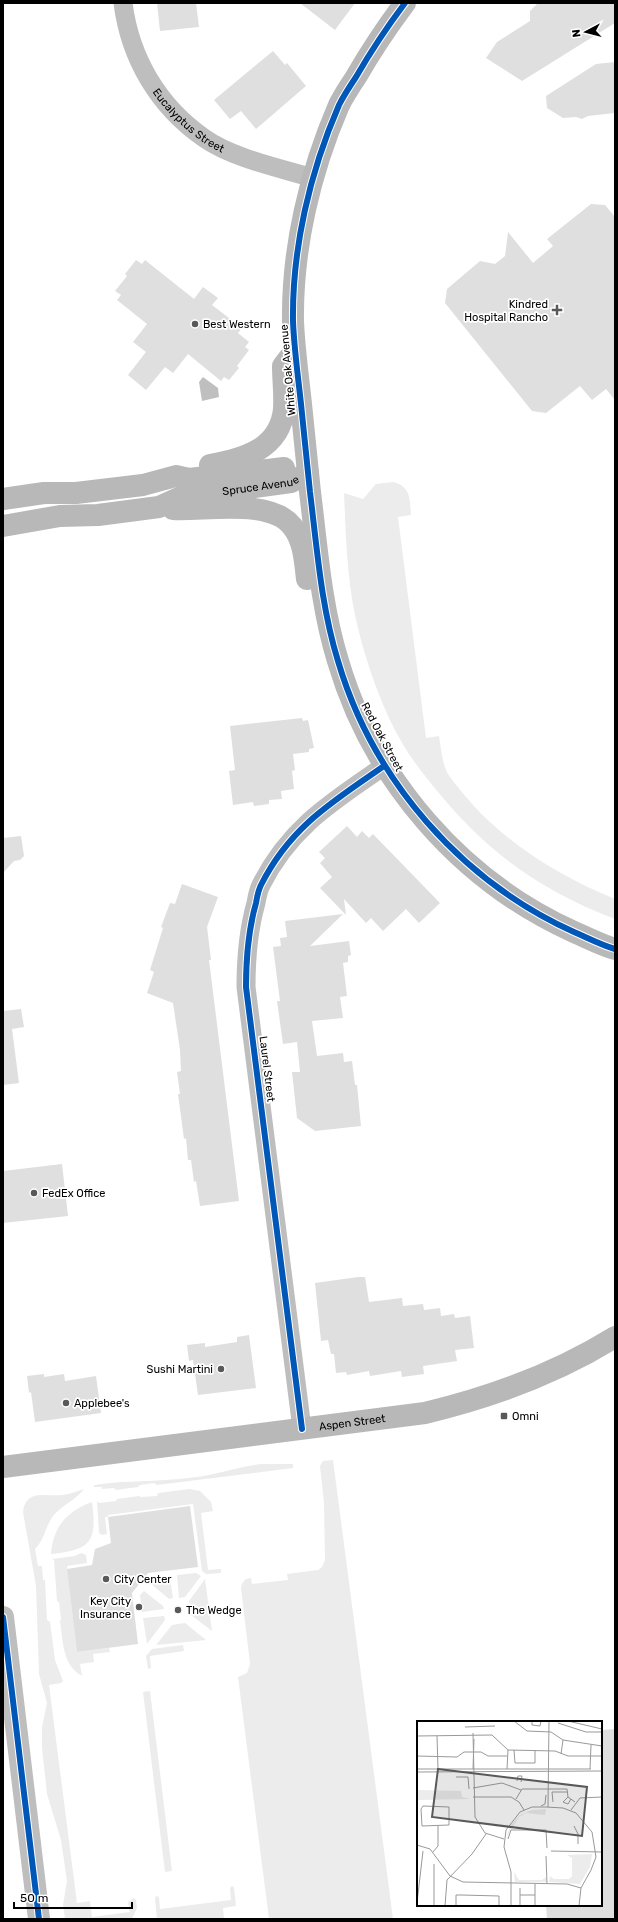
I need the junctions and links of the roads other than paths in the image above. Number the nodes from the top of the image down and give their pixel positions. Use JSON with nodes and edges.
{"nodes":[{"id":1,"x":123,"y":3,"type":"edge"},
{"id":2,"x":405,"y":3,"type":"edge"},
{"id":3,"x":313,"y":178,"type":"junction"},
{"id":4,"x":295,"y":351,"type":"junction"},
{"id":5,"x":308,"y":473,"type":"junction"},
{"id":6,"x":176,"y":476,"type":"junction"},
{"id":7,"x":3,"y":499,"type":"edge"},
{"id":8,"x":159,"y":507,"type":"junction"},
{"id":9,"x":3,"y":526,"type":"edge"},
{"id":10,"x":324,"y":600,"type":"junction"},
{"id":11,"x":384,"y":766,"type":"junction"},
{"id":12,"x":615,"y":949,"type":"edge"},
{"id":13,"x":615,"y":1337,"type":"edge"},
{"id":14,"x":302,"y":1429,"type":"junction"},
{"id":15,"x":3,"y":1467,"type":"edge"},
{"id":16,"x":3,"y":1617,"type":"edge"},
{"id":17,"x":39,"y":1919,"type":"edge"}],
"edges":[{"from":1,"to":3,"type":"street","name":"Eucalyptus Street"},
{"from":2,"to":3,"type":"street","name":"White Oak Avenue"},
{"from":3,"to":4,"type":"street","name":"White Oak Avenue"},
{"from":4,"to":5,"type":"street","name":"White Oak Avenue"},
{"from":4,"to":6,"type":"street"},
{"from":5,"to":6,"type":"street","name":"Spruce Avenue"},
{"from":5,"to":8,"type":"street","name":"Spruce Avenue"},
{"from":5,"to":10,"type":"street","name":"Red Oak Street"},
{"from":6,"to":7,"type":"street","name":"Spruce Avenue"},
{"from":8,"to":9,"type":"street","name":"Spruce Avenue"},
{"from":8,"to":10,"type":"street"},
{"from":10,"to":11,"type":"street","name":"Red Oak Street"},
{"from":11,"to":12,"type":"street","name":"Red Oak Street"},
{"from":11,"to":14,"type":"street","name":"Laurel Street"},
{"from":13,"to":14,"type":"street","name":"Aspen Street"},
{"from":14,"to":15,"type":"street","name":"Aspen Street"},
{"from":16,"to":17,"type":"main road"}]}
